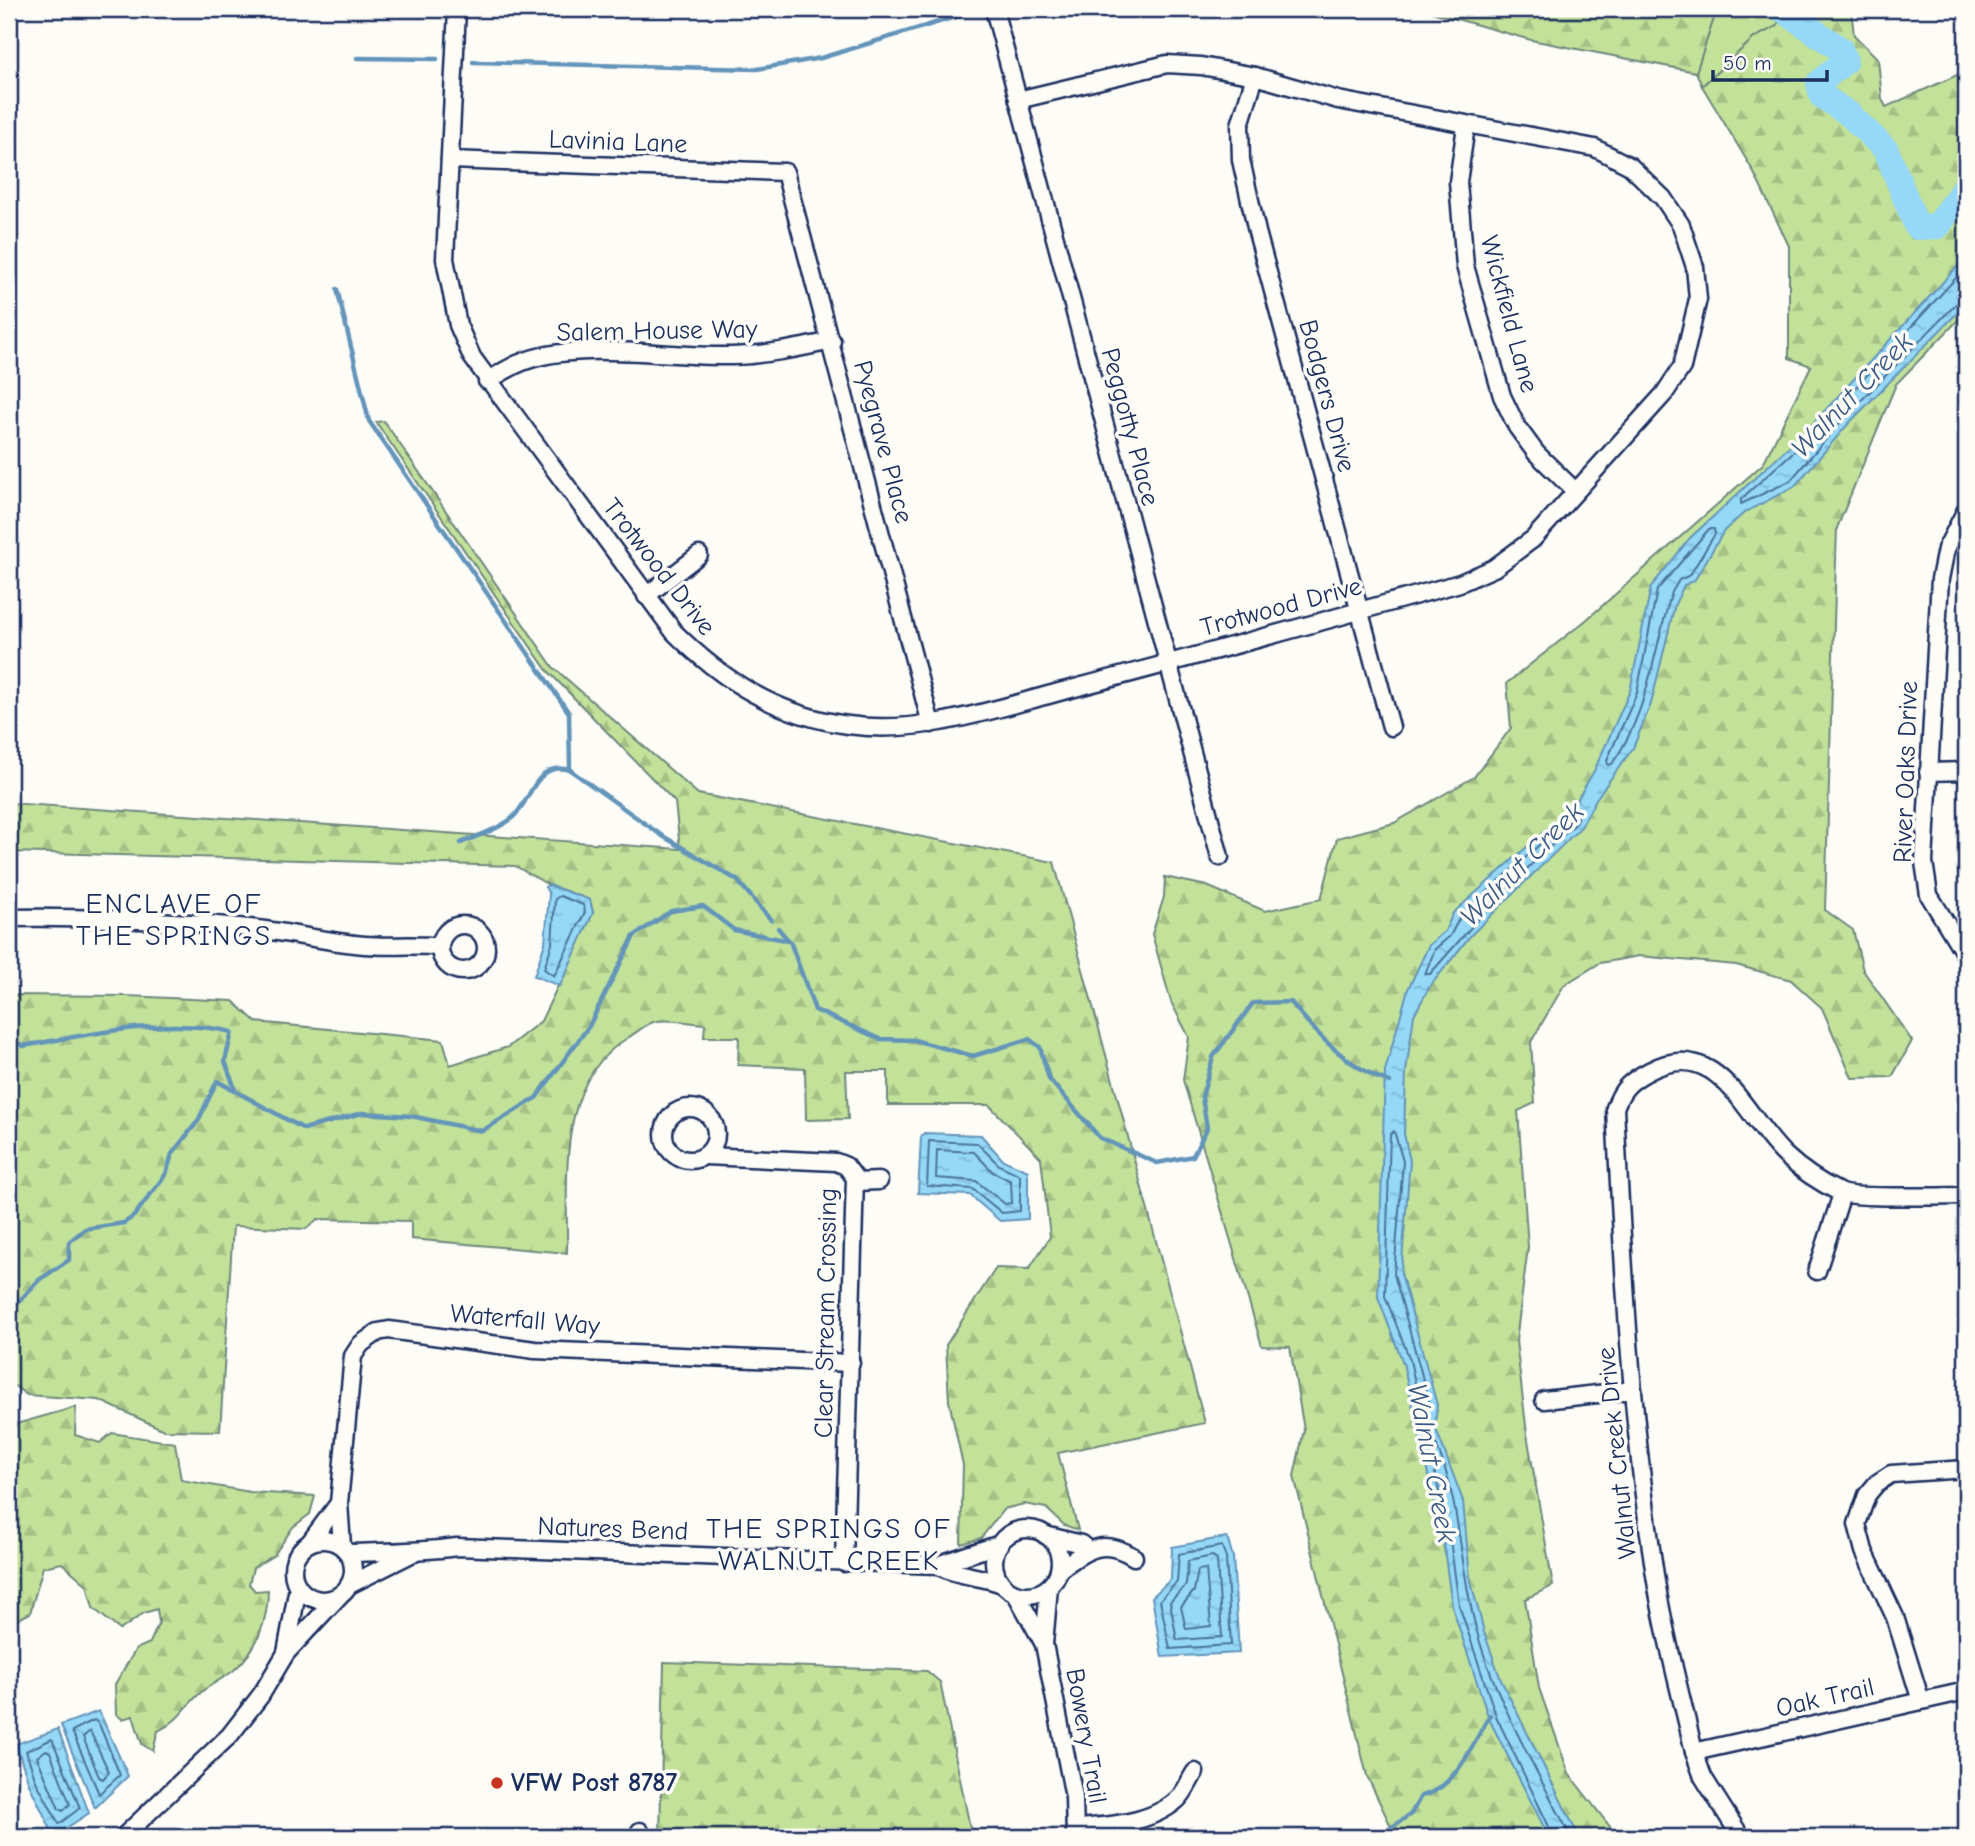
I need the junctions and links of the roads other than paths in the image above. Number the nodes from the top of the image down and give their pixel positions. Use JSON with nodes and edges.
{"nodes":[{"id":1,"x":457,"y":9,"type":"edge"},
{"id":2,"x":994,"y":9,"type":"edge"},
{"id":3,"x":1255,"y":76,"type":"junction"},
{"id":4,"x":1018,"y":100,"type":"junction"},
{"id":5,"x":1466,"y":126,"type":"junction"},
{"id":6,"x":450,"y":160,"type":"junction"},
{"id":7,"x":785,"y":172,"type":"joint"},
{"id":8,"x":832,"y":341,"type":"junction"},
{"id":9,"x":487,"y":381,"type":"junction"},
{"id":10,"x":1575,"y":491,"type":"junction"},
{"id":11,"x":1966,"y":510,"type":"edge"},
{"id":12,"x":699,"y":555,"type":"dead end"},
{"id":13,"x":646,"y":596,"type":"junction"},
{"id":14,"x":1359,"y":611,"type":"junction"},
{"id":15,"x":1168,"y":664,"type":"junction"},
{"id":16,"x":932,"y":724,"type":"junction"},
{"id":17,"x":1391,"y":727,"type":"dead end"},
{"id":18,"x":1966,"y":771,"type":"edge"},
{"id":19,"x":1928,"y":772,"type":"junction"},
{"id":20,"x":1220,"y":857,"type":"dead end"},
{"id":21,"x":9,"y":918,"type":"edge"},
{"id":22,"x":440,"y":947,"type":"dead end"},
{"id":23,"x":1966,"y":956,"type":"edge"},
{"id":24,"x":705,"y":1156,"type":"dead end"},
{"id":25,"x":880,"y":1181,"type":"dead end"},
{"id":26,"x":856,"y":1182,"type":"junction"},
{"id":27,"x":1842,"y":1194,"type":"junction"},
{"id":28,"x":1966,"y":1196,"type":"edge"},
{"id":29,"x":1817,"y":1271,"type":"dead end"},
{"id":30,"x":851,"y":1363,"type":"junction"},
{"id":31,"x":1633,"y":1390,"type":"junction"},
{"id":32,"x":1544,"y":1400,"type":"dead end"},
{"id":33,"x":1966,"y":1469,"type":"edge"},
{"id":34,"x":338,"y":1503,"type":"junction"},
{"id":35,"x":1045,"y":1535,"type":"junction"},
{"id":36,"x":310,"y":1542,"type":"junction"},
{"id":37,"x":1000,"y":1544,"type":"junction"},
{"id":38,"x":346,"y":1549,"type":"junction"},
{"id":39,"x":1087,"y":1549,"type":"junction"},
{"id":40,"x":413,"y":1553,"type":"junction"},
{"id":41,"x":1134,"y":1557,"type":"dead end"},
{"id":42,"x":844,"y":1563,"type":"junction"},
{"id":43,"x":937,"y":1565,"type":"junction"},
{"id":44,"x":1060,"y":1569,"type":"junction"},
{"id":45,"x":1002,"y":1584,"type":"junction"},
{"id":46,"x":298,"y":1587,"type":"junction"},
{"id":47,"x":1049,"y":1587,"type":"junction"},
{"id":48,"x":344,"y":1590,"type":"junction"},
{"id":49,"x":1016,"y":1594,"type":"junction"},
{"id":50,"x":1044,"y":1644,"type":"junction"},
{"id":51,"x":286,"y":1653,"type":"junction"},
{"id":52,"x":1966,"y":1691,"type":"edge"},
{"id":53,"x":1921,"y":1701,"type":"junction"},
{"id":54,"x":1694,"y":1752,"type":"junction"},
{"id":55,"x":1195,"y":1772,"type":"dead end"},
{"id":56,"x":1076,"y":1832,"type":"edge"},
{"id":57,"x":122,"y":1837,"type":"edge"},
{"id":58,"x":1741,"y":1837,"type":"edge"}],
"edges":[{"from":1,"to":6,"type":"street","name":"Trotwood Drive"},
{"from":2,"to":4,"type":"street","name":"Peggotty Place"},
{"from":3,"to":4,"type":"street","name":"Trotwood Drive"},
{"from":3,"to":5,"type":"street","name":"Trotwood Drive"},
{"from":3,"to":14,"type":"street","name":"Bodgers Drive"},
{"from":4,"to":15,"type":"street","name":"Peggotty Place"},
{"from":5,"to":10,"type":"street","name":"Wickfield Lane"},
{"from":5,"to":10,"type":"street","name":"Trotwood Drive"},
{"from":6,"to":7,"type":"street","name":"Lavinia Lane"},
{"from":6,"to":9,"type":"street","name":"Trotwood Drive"},
{"from":7,"to":8,"type":"street","name":"Pyegrave Place"},
{"from":8,"to":9,"type":"street","name":"Salem House Way"},
{"from":8,"to":16,"type":"street","name":"Pyegrave Place"},
{"from":9,"to":13,"type":"street","name":"Trotwood Drive"},
{"from":10,"to":14,"type":"street","name":"Trotwood Drive"},
{"from":11,"to":19,"type":"street","name":"River Oaks Drive"},
{"from":12,"to":13,"type":"street"},
{"from":13,"to":16,"type":"street","name":"Trotwood Drive"},
{"from":14,"to":15,"type":"street","name":"Trotwood Drive"},
{"from":14,"to":17,"type":"street","name":"Bodgers Drive"},
{"from":15,"to":16,"type":"street","name":"Trotwood Drive"},
{"from":15,"to":20,"type":"street","name":"Peggotty Place"},
{"from":18,"to":19,"type":"street"},
{"from":19,"to":23,"type":"street","name":"River Oaks Drive"},
{"from":21,"to":22,"type":"street"},
{"from":24,"to":26,"type":"street","name":"Clear Stream Crossing"},
{"from":25,"to":26,"type":"street"},
{"from":26,"to":30,"type":"street","name":"Clear Stream Crossing"},
{"from":27,"to":28,"type":"street"},
{"from":27,"to":29,"type":"street"},
{"from":27,"to":31,"type":"street","name":"Walnut Creek Drive"},
{"from":30,"to":34,"type":"street","name":"Waterfall Way"},
{"from":30,"to":42,"type":"street","name":"Clear Stream Crossing"},
{"from":31,"to":32,"type":"street"},
{"from":31,"to":54,"type":"street","name":"Walnut Creek Drive"},
{"from":33,"to":53,"type":"street"},
{"from":34,"to":36,"type":"street","name":"Waterfall Way"},
{"from":34,"to":38,"type":"street","name":"Waterfall Way"},
{"from":35,"to":37,"type":"street"},
{"from":35,"to":39,"type":"street"},
{"from":35,"to":44,"type":"street"},
{"from":36,"to":38,"type":"street"},
{"from":36,"to":46,"type":"street"},
{"from":37,"to":43,"type":"street","name":"Natures Bend"},
{"from":37,"to":45,"type":"street"},
{"from":38,"to":40,"type":"street","name":"Natures Bend"},
{"from":38,"to":48,"type":"street"},
{"from":39,"to":41,"type":"street"},
{"from":39,"to":44,"type":"street"},
{"from":40,"to":42,"type":"street","name":"Natures Bend"},
{"from":40,"to":48,"type":"street","name":"Natures Bend"},
{"from":42,"to":43,"type":"street","name":"Natures Bend"},
{"from":43,"to":45,"type":"street","name":"Natures Bend"},
{"from":44,"to":47,"type":"street"},
{"from":45,"to":49,"type":"street"},
{"from":46,"to":48,"type":"street"},
{"from":46,"to":51,"type":"street","name":"Natures Bend"},
{"from":47,"to":49,"type":"street"},
{"from":47,"to":50,"type":"street","name":"Bowery Trail"},
{"from":48,"to":51,"type":"street","name":"Natures Bend"},
{"from":49,"to":50,"type":"street","name":"Bowery Trail"},
{"from":50,"to":56,"type":"street","name":"Bowery Trail"},
{"from":51,"to":57,"type":"street","name":"Natures Bend"},
{"from":52,"to":53,"type":"street","name":"Oak Trail"},
{"from":53,"to":54,"type":"street","name":"Oak Trail"},
{"from":54,"to":58,"type":"street","name":"Walnut Creek Drive"},
{"from":55,"to":56,"type":"street"}]}
